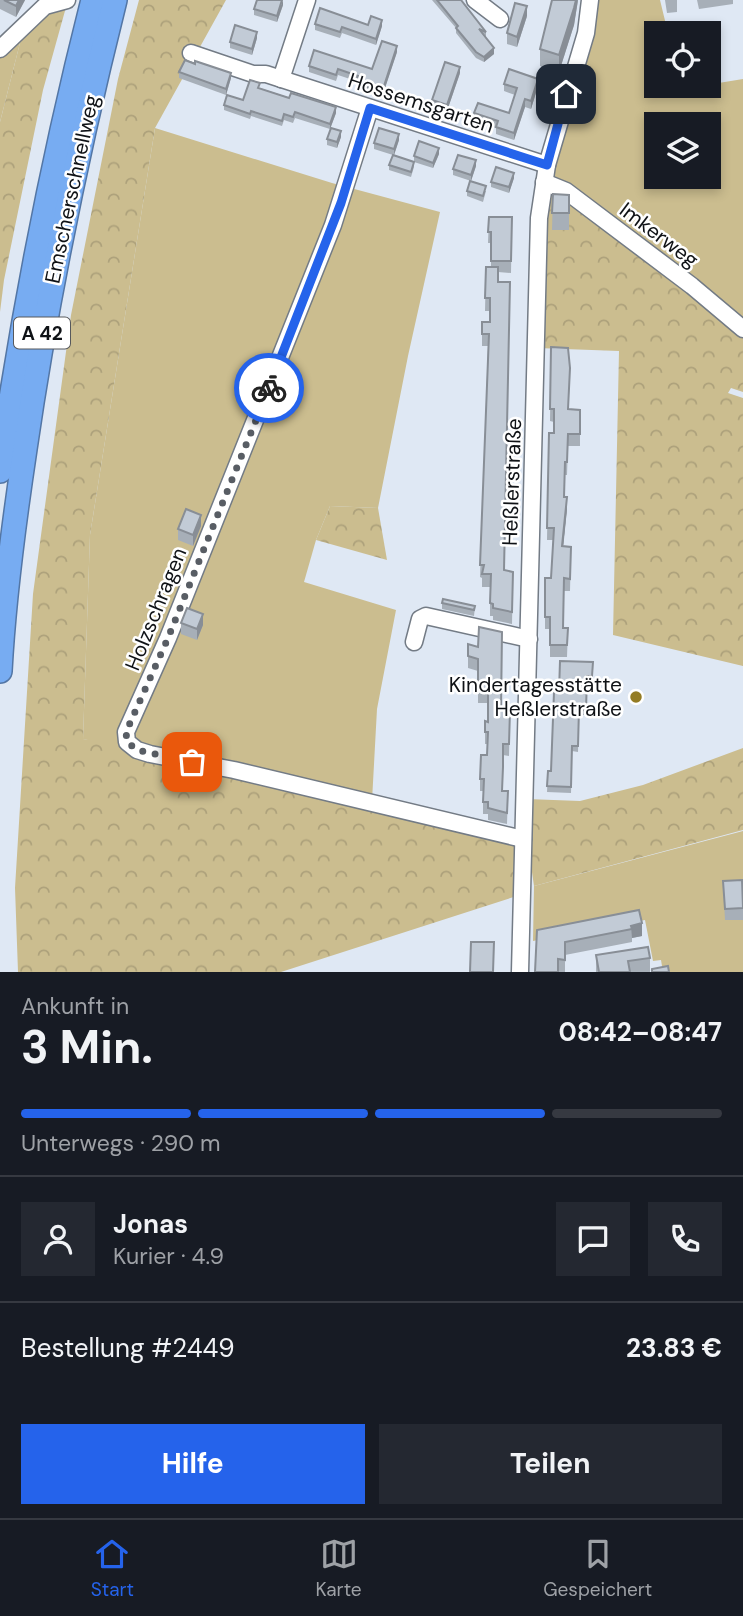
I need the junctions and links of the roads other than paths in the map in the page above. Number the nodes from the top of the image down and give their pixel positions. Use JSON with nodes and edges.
{"nodes":[{"id":1,"x":93,"y":0,"type":"edge"},
{"id":2,"x":115,"y":0,"type":"edge"},
{"id":3,"x":307,"y":0,"type":"edge"},
{"id":4,"x":475,"y":0,"type":"edge"},
{"id":5,"x":590,"y":0,"type":"edge"},
{"id":6,"x":61,"y":1,"type":"edge"},
{"id":7,"x":499,"y":19,"type":"dead end"},
{"id":8,"x":0,"y":49,"type":"edge"},
{"id":9,"x":191,"y":53,"type":"dead end"},
{"id":10,"x":281,"y":79,"type":"junction"},
{"id":11,"x":370,"y":108,"type":"junction"},
{"id":12,"x":547,"y":165,"type":"junction"},
{"id":13,"x":544,"y":182,"type":"junction"},
{"id":14,"x":743,"y":329,"type":"edge"},
{"id":15,"x":0,"y":471,"type":"edge"},
{"id":16,"x":529,"y":639,"type":"junction"},
{"id":17,"x":414,"y":642,"type":"dead end"},
{"id":18,"x":0,"y":671,"type":"edge"},
{"id":19,"x":523,"y":840,"type":"junction"},
{"id":20,"x":520,"y":972,"type":"edge"}],
"edges":[{"from":1,"to":15,"type":"highway","name":"Emscherschnellweg","number":"A 42"},
{"from":2,"to":18,"type":"highway","name":"Emscherschnellweg","number":"A 42"},
{"from":3,"to":10,"type":"street"},
{"from":4,"to":7,"type":"street"},
{"from":5,"to":12,"type":"street","name":"Heßlerstraße"},
{"from":6,"to":8,"type":"street"},
{"from":9,"to":10,"type":"street","name":"Hossemsgarten"},
{"from":10,"to":11,"type":"street","name":"Hossemsgarten"},
{"from":11,"to":12,"type":"street","name":"Hossemsgarten"},
{"from":11,"to":19,"type":"street","name":"Holzschragen"},
{"from":12,"to":13,"type":"street","name":"Heßlerstraße"},
{"from":13,"to":14,"type":"street","name":"Imkerweg"},
{"from":13,"to":16,"type":"street","name":"Heßlerstraße"},
{"from":16,"to":17,"type":"street"},
{"from":16,"to":19,"type":"street","name":"Heßlerstraße"},
{"from":19,"to":20,"type":"street","name":"Heßlerstraße"}]}
